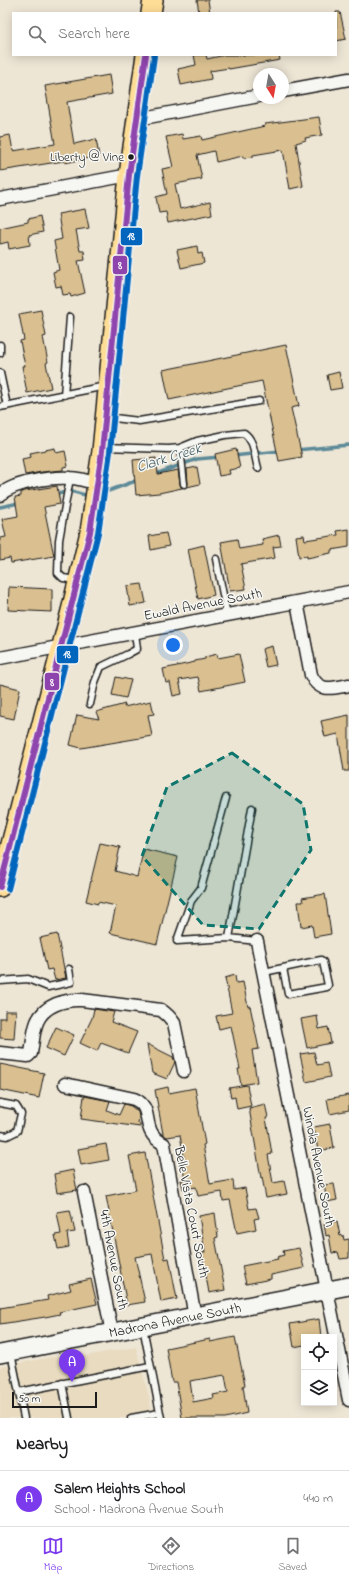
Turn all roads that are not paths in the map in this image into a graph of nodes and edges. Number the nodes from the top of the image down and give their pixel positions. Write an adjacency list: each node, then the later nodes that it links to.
1 (153, 0): 2 (main road)
2 (151, 12)
3 (146, 56): 7 (main road)
4 (349, 79): 5 (street)
5 (289, 90)
6 (253, 97): 7 (street)
7 (138, 119): 8 (main road)
8 (129, 175): 9 (street); 14 (main road)
9 (0, 199)
10 (70, 317): 15 (lane)
11 (0, 345): 12 (lane)
12 (0, 353)
13 (0, 373): 17 (lane)
14 (108, 386): 15 (lane); 19 (main road)
15 (64, 395): 17 (lane)
16 (259, 401): 19 (lane)
17 (7, 406): 18 (lane)
18 (0, 407)
19 (105, 417): 20 (main road)
20 (102, 447): 21 (lane); 24 (main road)
21 (180, 448): 22 (lane); 25 (lane)
22 (258, 468)
23 (70, 478): 24 (street); 26 (street); 28 (lane)
24 (98, 484): 28 (main road)
25 (184, 484)
26 (0, 495)
27 (216, 559): 31 (lane)
28 (79, 581): 33 (main road)
29 (349, 592): 30 (street, Ewald Avenue South)
30 (297, 602): 31 (street, Ewald Avenue South); 35 (street)
31 (227, 616): 32 (street, Ewald Avenue South)
32 (135, 633): 33 (street, Ewald Avenue South); 36 (lane)
33 (62, 647): 34 (street, Ewald Avenue South); 39 (main road)
34 (0, 658)
35 (349, 685)
36 (90, 704)
37 (226, 798): 41 (lane)
38 (252, 808): 41 (lane)
39 (3, 861): 40 (main road)
40 (0, 887)
41 (229, 938): 42 (lane)
42 (257, 941): 45 (street, Winola Avenue South)
43 (283, 968): 43 (lane); 45 (lane)
44 (69, 969): 46 (lane)
45 (264, 972): 54 (street, Winola Avenue South)
46 (0, 981)
47 (0, 1052): 48 (street)
48 (184, 1071)
49 (65, 1084): 55 (street, Belle Vista Court South)
50 (0, 1103): 51 (lane)
51 (0, 1135)
52 (84, 1192): 57 (street, 4th Avenue South)
53 (349, 1286): 54 (main road, Madrona Avenue South)
54 (327, 1290): 55 (main road, Madrona Avenue South); 62 (street, Winola Avenue South)
55 (195, 1317): 56 (main road, Madrona Avenue South)
56 (143, 1327): 57 (main road, Madrona Avenue South); 59 (lane)
57 (112, 1333): 58 (main road, Madrona Avenue South)
58 (6, 1354): 61 (lane)
59 (150, 1366): 60 (lane); 63 (lane)
60 (62, 1383): 61 (lane); 65 (lane)
61 (19, 1392): 64 (lane)
62 (349, 1400)
63 (160, 1415): 66 (lane)
64 (24, 1418)
65 (69, 1418)
66 (131, 1418)

